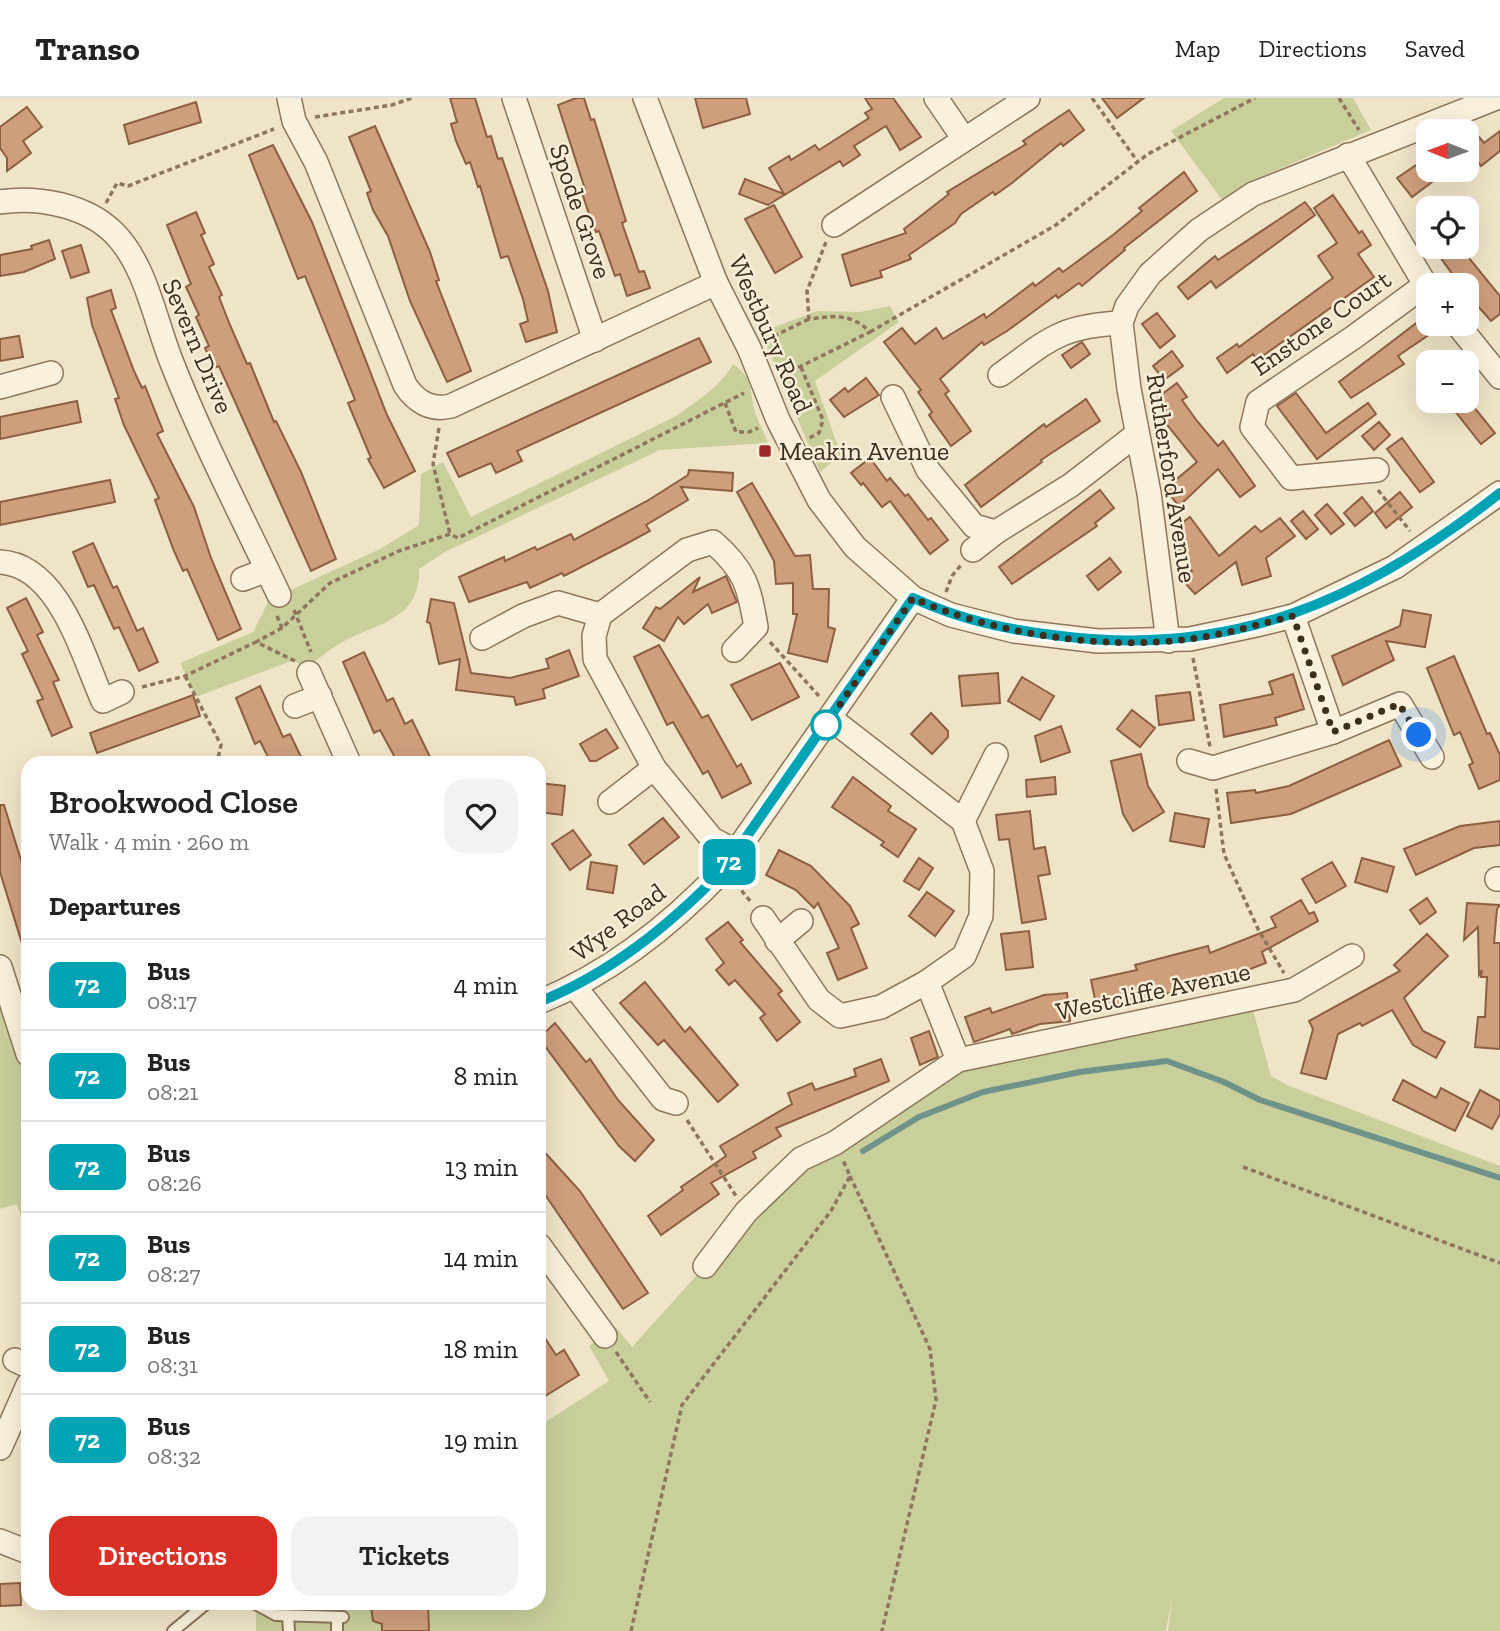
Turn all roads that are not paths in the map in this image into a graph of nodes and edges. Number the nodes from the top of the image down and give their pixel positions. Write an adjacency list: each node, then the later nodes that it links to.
1 (289, 98): 16 (street)
2 (646, 98): 12 (street, Westbury Road)
3 (936, 98): 7 (street)
4 (1028, 98): 7 (street)
5 (1496, 98): 8 (street)
6 (508, 102): 16 (street, Spode Grove)
7 (964, 139): 10 (street)
8 (1348, 155): 11 (street); 14 (street)
9 (0, 202): 28 (street, Severn Drive)
10 (839, 213)
11 (1418, 273)
12 (716, 283): 16 (street); 31 (street, Westbury Road)
13 (1416, 294): 23 (street, Enstone Court)
14 (1121, 323): 19 (street); 22 (street, Rutherford Avenue)
15 (1468, 336): 17 (street)
16 (595, 340)
17 (1498, 369)
18 (51, 373): 20 (street)
19 (1000, 375)
20 (0, 387)
21 (893, 397): 25 (street)
22 (1137, 434): 25 (street); 35 (street, Rutherford Avenue)
23 (1371, 471)
24 (1500, 493): 33 (street, Westbury Road)
25 (996, 532): 26 (street)
26 (973, 550)
27 (0, 562): 38 (street)
28 (267, 570): 29 (street); 30 (street, Severn Drive)
29 (243, 579)
30 (279, 595)
31 (913, 598): 35 (street, Westbury Road); 41 (street, Wye Road)
32 (600, 614): 34 (street); 36 (street); 47 (street)
33 (1293, 616): 35 (street, Westbury Road); 42 (street)
34 (482, 638)
35 (1179, 640)
36 (734, 650)
37 (309, 673): 39 (street)
38 (122, 692)
39 (320, 696): 40 (street); 44 (street)
40 (295, 706)
41 (832, 715): 49 (street); 50 (street, Wye Road)
42 (1333, 732): 45 (street); 46 (street)
43 (996, 755): 49 (street)
44 (346, 756)
45 (1432, 757)
46 (1189, 761)
47 (654, 768): 48 (street); 50 (street)
48 (611, 802)
49 (963, 821): 56 (street)
50 (730, 861): 57 (street, Wye Road)
51 (763, 918): 53 (street)
52 (801, 921): 53 (street)
53 (777, 941): 56 (street)
54 (1352, 956): 60 (street, Westcliffe Avenue)
55 (0, 967): 59 (street)
56 (927, 982): 60 (street)
57 (575, 988): 58 (street, Wye Road); 61 (street)
58 (546, 999)
59 (21, 1032)
60 (958, 1060): 63 (street, Westcliffe Avenue)
61 (676, 1103)
62 (546, 1255): 64 (street)
63 (705, 1266)
64 (605, 1336)
65 (21, 1401): 66 (street)
66 (0, 1448)
67 (0, 1541): 68 (street)
68 (21, 1549)
69 (198, 1610): 72 (lane)
70 (267, 1610): 71 (lane)
71 (288, 1616): 73 (lane); 74 (lane)
72 (173, 1631)
73 (289, 1631)
74 (337, 1631)

